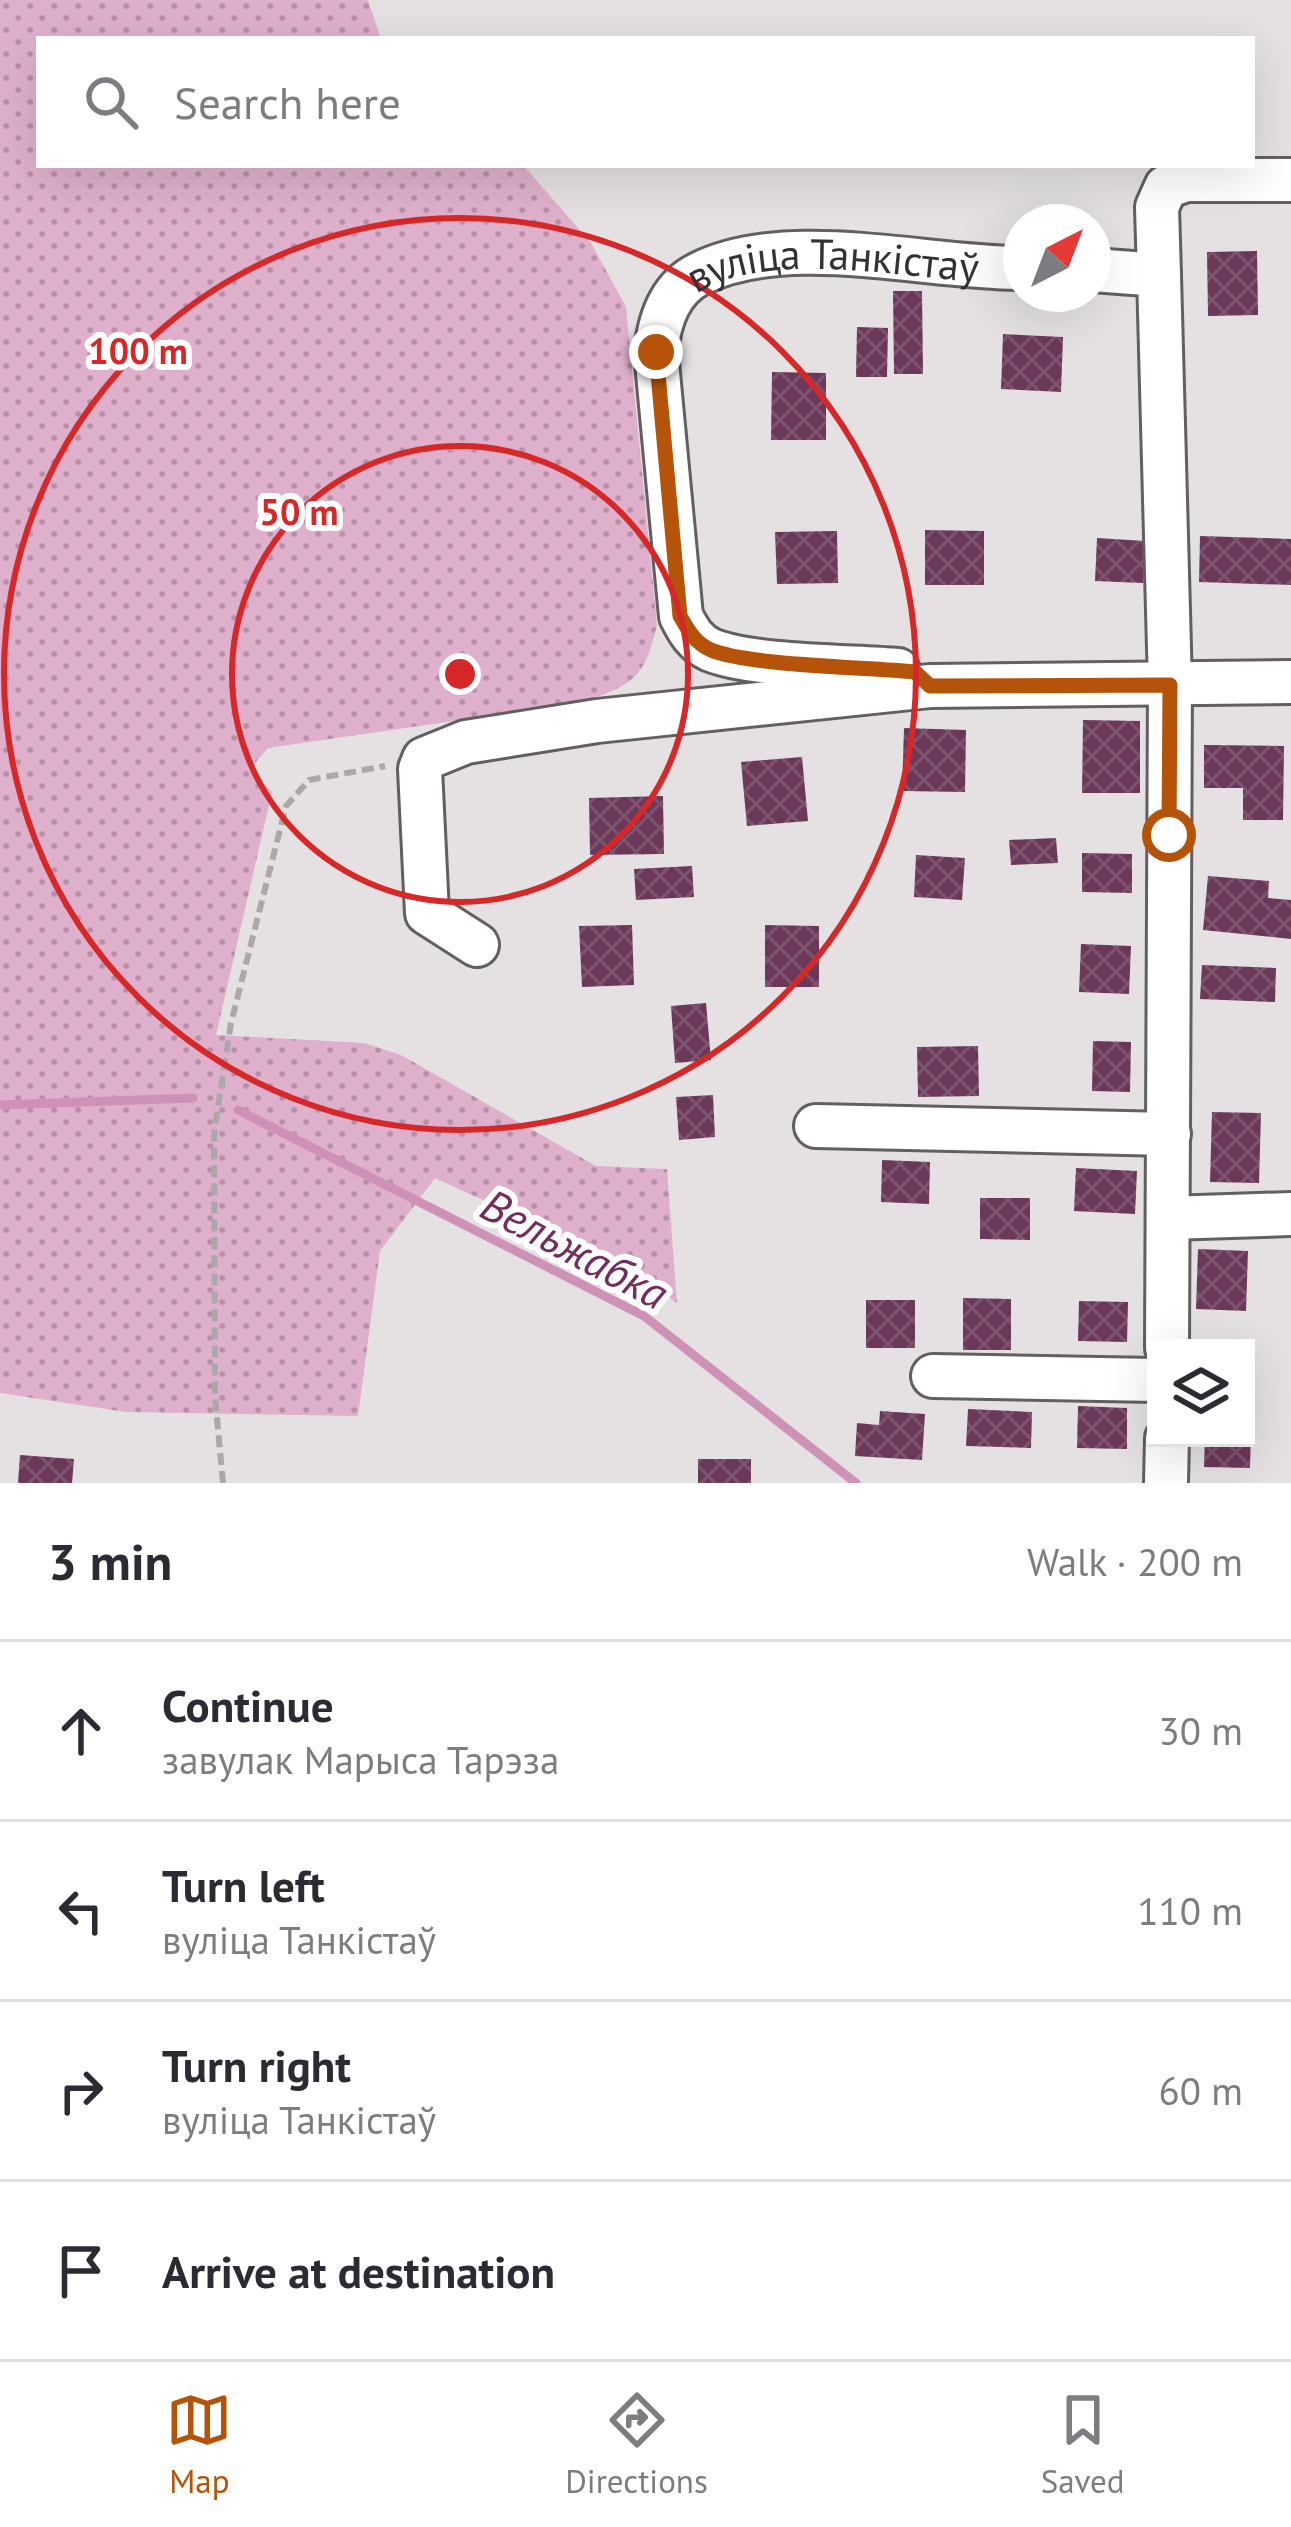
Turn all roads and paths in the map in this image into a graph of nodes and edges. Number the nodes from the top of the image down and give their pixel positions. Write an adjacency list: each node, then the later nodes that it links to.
1 (1291, 180): 4 (street)
2 (1003, 267): 7 (street, вуліца Танкістаў)
3 (1111, 271): 4 (street)
4 (1159, 275): 6 (street)
5 (1291, 682): 6 (street, вуліца Танкістаў)
6 (1170, 685): 7 (street, вуліца Танкістаў); 11 (street)
7 (930, 686): 8 (street, вуліца Танкістаў)
8 (424, 759): 9 (street); 18 (path)
9 (477, 945)
10 (816, 1126): 11 (street)
11 (1169, 1134): 13 (street)
12 (1291, 1214): 13 (street)
13 (1168, 1218): 14 (street)
14 (1167, 1339)
15 (933, 1376): 16 (street)
16 (1147, 1380)
17 (1167, 1447): 19 (street)
18 (223, 1483)
19 (1166, 1483)

